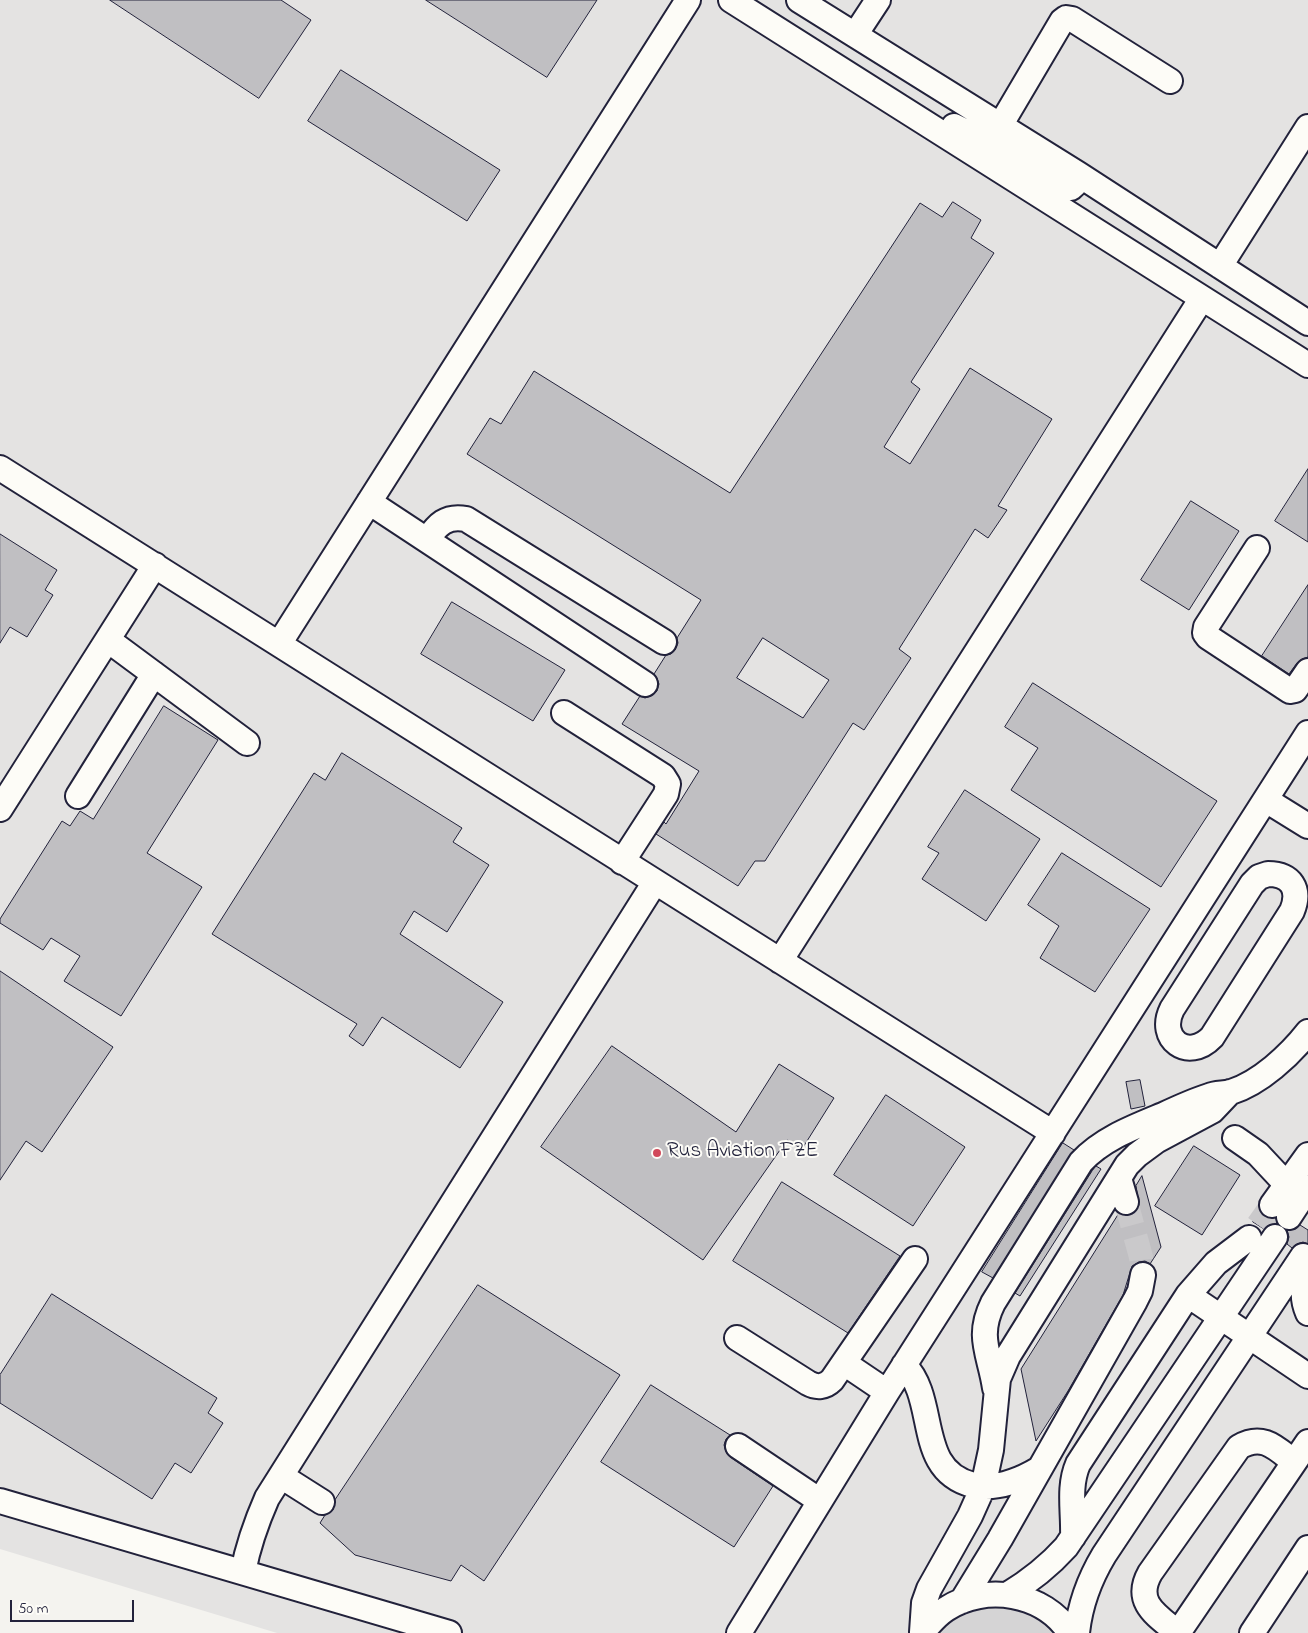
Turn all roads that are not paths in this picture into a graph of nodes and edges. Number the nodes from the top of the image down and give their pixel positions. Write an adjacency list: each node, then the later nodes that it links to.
1 (688, 0): 16 (street)
2 (730, 0): 7 (street)
3 (799, 0): 5 (street)
4 (878, 0): 5 (street)
5 (855, 35): 8 (street)
6 (1170, 81): 8 (street)
7 (916, 117): 10 (street); 12 (street)
8 (1000, 126): 10 (street)
9 (1308, 127): 11 (street)
10 (1078, 174): 11 (street)
11 (1220, 266): 13 (street)
12 (1202, 298): 14 (street); 35 (street)
13 (1308, 323)
14 (1308, 365)
15 (0, 468): 19 (street)
16 (370, 502): 17 (street); 22 (street)
17 (426, 540): 21 (street); 25 (street)
18 (1257, 548): 24 (street)
19 (155, 565): 20 (street); 22 (street)
20 (108, 640): 23 (street); 31 (street)
21 (664, 642)
22 (279, 644): 33 (street)
23 (154, 674): 28 (street); 29 (street)
24 (1307, 674)
25 (645, 684)
26 (564, 713): 33 (street)
27 (1308, 733): 30 (street)
28 (248, 742)
29 (78, 796)
30 (1266, 800): 32 (street); 36 (street)
31 (0, 810)
32 (1308, 826)
33 (622, 862): 34 (street)
34 (655, 882): 35 (street); 64 (street)
35 (780, 961): 40 (street)
36 (1153, 976): 37 (street); 40 (street)
37 (1181, 996): 37 (street)
38 (1308, 1032): 39 (street)
39 (1230, 1092): 43 (street); 59 (street)
40 (1053, 1133): 56 (street)
41 (1235, 1138): 44 (street)
42 (1308, 1155): 44 (street)
43 (1119, 1178): 45 (street); 59 (street)
44 (1297, 1186): 46 (street)
45 (1126, 1202)
46 (1280, 1211)
47 (915, 1260): 55 (street)
48 (1306, 1268): 51 (street); 53 (street)
49 (1143, 1275): 63 (street)
50 (1188, 1294): 52 (street); 52 (street); 69 (street)
51 (1308, 1313)
52 (1221, 1317): 53 (street); 69 (street)
53 (1250, 1337): 57 (street); 78 (street)
54 (737, 1338): 55 (street)
55 (844, 1363): 58 (street)
56 (904, 1365): 58 (street); 65 (street)
57 (1308, 1376)
58 (887, 1392): 67 (street)
59 (996, 1392): 65 (street)
60 (1308, 1442): 62 (street)
61 (738, 1446): 67 (street)
62 (1294, 1462): 79 (street); 79 (street)
63 (1038, 1469): 65 (street); 73 (street)
64 (281, 1476): 68 (street); 71 (street)
65 (983, 1487): 76 (street)
66 (0, 1501): 71 (street)
67 (820, 1501): 75 (street)
68 (322, 1502)
69 (1073, 1537): 72 (street)
70 (1308, 1548): 80 (street)
71 (242, 1572): 74 (street)
72 (1007, 1594): 73 (street); 77 (street)
73 (962, 1600): 76 (street)
74 (449, 1633)
75 (739, 1633)
76 (922, 1633)
77 (1070, 1633)
78 (1077, 1633)
79 (1178, 1633)
80 (1252, 1633)

